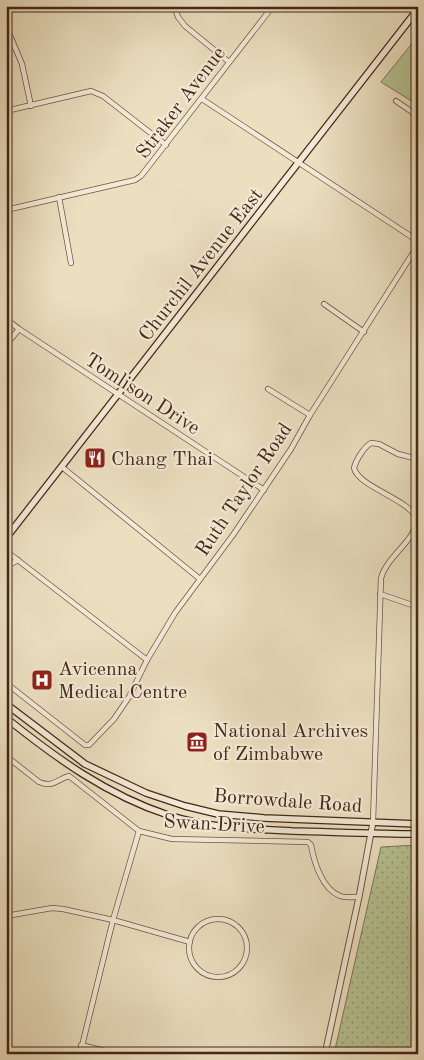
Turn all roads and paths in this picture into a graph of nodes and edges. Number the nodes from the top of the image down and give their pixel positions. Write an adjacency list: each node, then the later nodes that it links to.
1 (174, 6): 5 (street)
2 (273, 6): 5 (street, Straker Avenue)
3 (418, 10): 12 (main road, Churchil Avenue East)
4 (6, 26): 8 (street)
5 (229, 62): 6 (street, Straker Avenue)
6 (202, 99): 11 (street, Straker Avenue); 12 (street)
7 (396, 101): 10 (street)
8 (31, 106): 9 (street); 11 (street)
9 (6, 111)
10 (418, 116)
11 (166, 145): 13 (street, Straker Avenue)
12 (299, 162): 15 (street); 24 (main road, Churchil Avenue East)
13 (59, 198): 14 (street, Straker Avenue); 17 (street)
14 (6, 210)
15 (418, 241)
16 (418, 245): 21 (street, Ruth Taylor Road)
17 (71, 263)
18 (324, 304): 21 (street)
19 (6, 319): 20 (street, Tomlison Drive)
20 (19, 329): 22 (street); 24 (street, Tomlison Drive)
21 (364, 332): 25 (street, Ruth Taylor Road)
22 (6, 345)
23 (268, 389): 25 (street)
24 (118, 395): 27 (main road, Churchil Avenue East); 28 (street, Tomlison Drive)
25 (310, 415): 28 (street, Ruth Taylor Road)
26 (418, 459): 29 (street)
27 (62, 467): 30 (main road, Churchil Avenue East); 34 (street)
28 (264, 490): 34 (street, Ruth Taylor Road)
29 (418, 521): 35 (street)
30 (6, 538)
31 (6, 551): 32 (street)
32 (18, 560): 33 (street); 37 (street)
33 (6, 567)
34 (200, 579): 37 (street, Ruth Taylor Road)
35 (380, 594): 36 (street); 42 (street)
36 (418, 607)
37 (147, 660): 38 (street, Ruth Taylor Road)
38 (6, 684)
39 (6, 704): 42 (main road, Borrowdale Road)
40 (6, 718): 45 (main road, Borrowdale Road)
41 (6, 756): 44 (street, Swan Drive)
42 (373, 822): 43 (main road, Borrowdale Road); 45 (street)
43 (418, 824)
44 (139, 831): 47 (street, Swan Drive); 49 (street)
45 (372, 834): 46 (main road, Borrowdale Road); 47 (street)
46 (418, 834)
47 (359, 897): 55 (street)
48 (6, 916): 49 (street)
49 (113, 920): 50 (street); 51 (street)
50 (190, 942): 50 (street)
51 (81, 1045): 53 (street); 54 (street)
52 (418, 1048): 56 (street)
53 (80, 1054)
54 (117, 1054)
55 (325, 1054)
56 (406, 1054)

